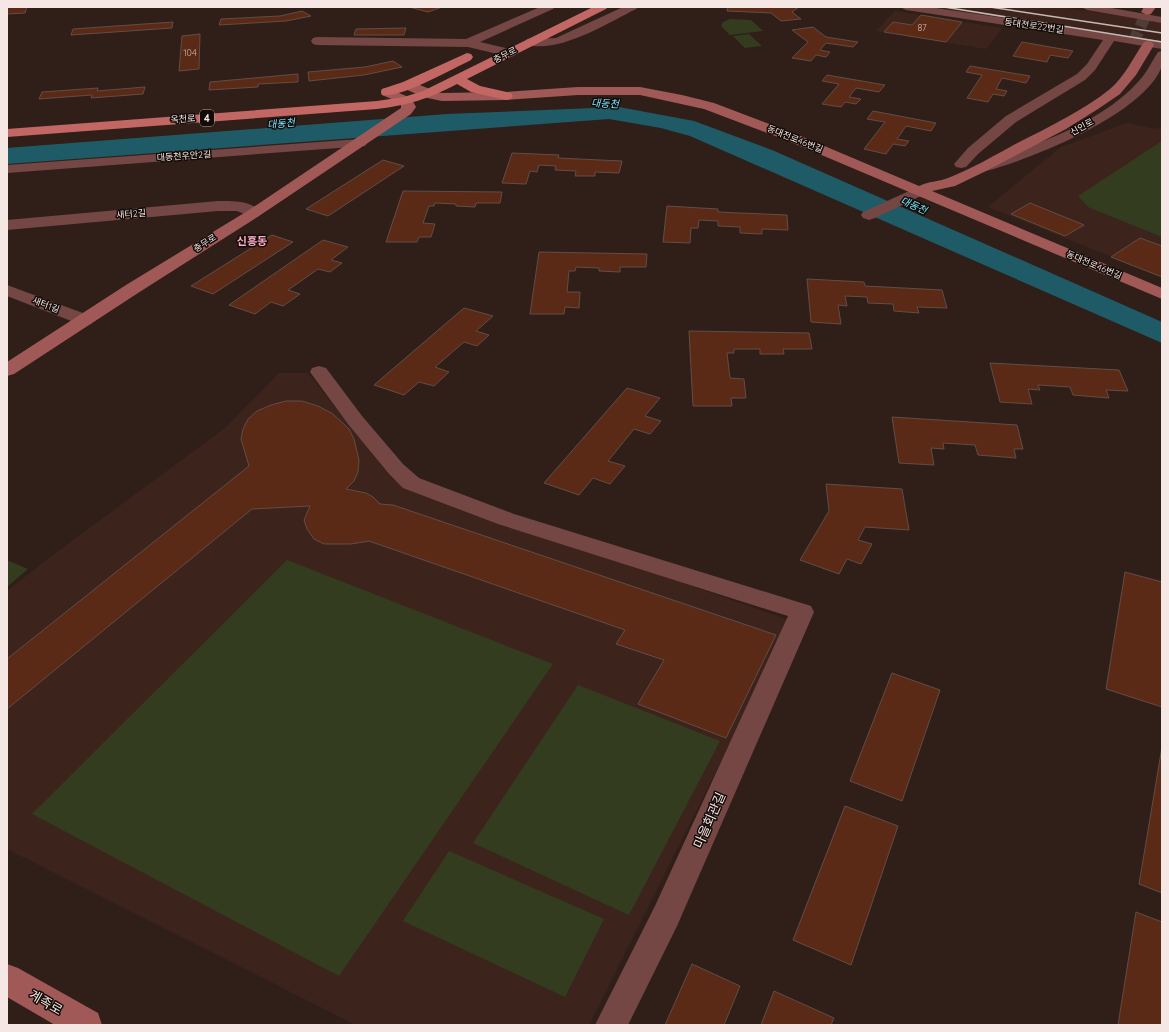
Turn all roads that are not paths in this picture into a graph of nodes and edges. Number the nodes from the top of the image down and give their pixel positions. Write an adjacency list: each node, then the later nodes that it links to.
1 (602, 7): 12 (main road, 충무로 / 4)
2 (632, 7): 12 (street)
3 (906, 7): 9 (street, 동대전로22번길)
4 (1087, 7): 5 (street)
5 (1123, 10): 7 (street)
6 (552, 12): 8 (main road, 충무로); 13 (street)
7 (1162, 15)
8 (515, 35)
9 (1111, 37): 15 (street, 동대전로22번길); 31 (street)
10 (317, 41): 13 (street)
11 (502, 41): 16 (main road, 충무로)
12 (531, 42): 17 (main road, 충무로 / 4)
13 (468, 43): 16 (street)
14 (1148, 45): 32 (street, 신인로)
15 (1162, 45)
16 (488, 47): 17 (street); 21 (main road, 충무로)
17 (510, 53): 19 (main road, 충무로 / 4)
18 (1162, 55): 32 (street, 신인로)
19 (456, 79): 23 (main road, 충무로 / 4); 24 (main road)
20 (1103, 84): 26 (street)
21 (408, 85): 22 (main road, 충무로); 23 (street, 동대전로46번길)
22 (387, 92): 25 (street); 27 (main road, 충무로)
23 (428, 94): 24 (street, 동대전로46번길); 25 (main road, 충무로 / 4)
24 (506, 96): 34 (street, 동대전로46번길)
25 (404, 108): 28 (main road, 옥천로 / 4); 30 (street, 충무로)
26 (1058, 112)
27 (7, 121)
28 (7, 133)
29 (1011, 137): 31 (street)
30 (360, 143): 33 (street, 대동천우안2길); 35 (street, 충무로)
31 (961, 164): 34 (street)
32 (981, 168): 34 (street, 신인로)
33 (7, 170)
34 (920, 190): 36 (street); 39 (street, 동대전로46번길)
35 (254, 213): 37 (street, 새터2길); 40 (street, 충무로)
36 (869, 215)
37 (7, 225)
38 (7, 290): 40 (street, 새터1길)
39 (1162, 294)
40 (85, 320): 41 (street, 충무로)
41 (7, 370)
42 (319, 372): 45 (street, 마을회관길)
43 (7, 979): 44 (street, 계족로)
44 (86, 1025)
45 (611, 1025)

